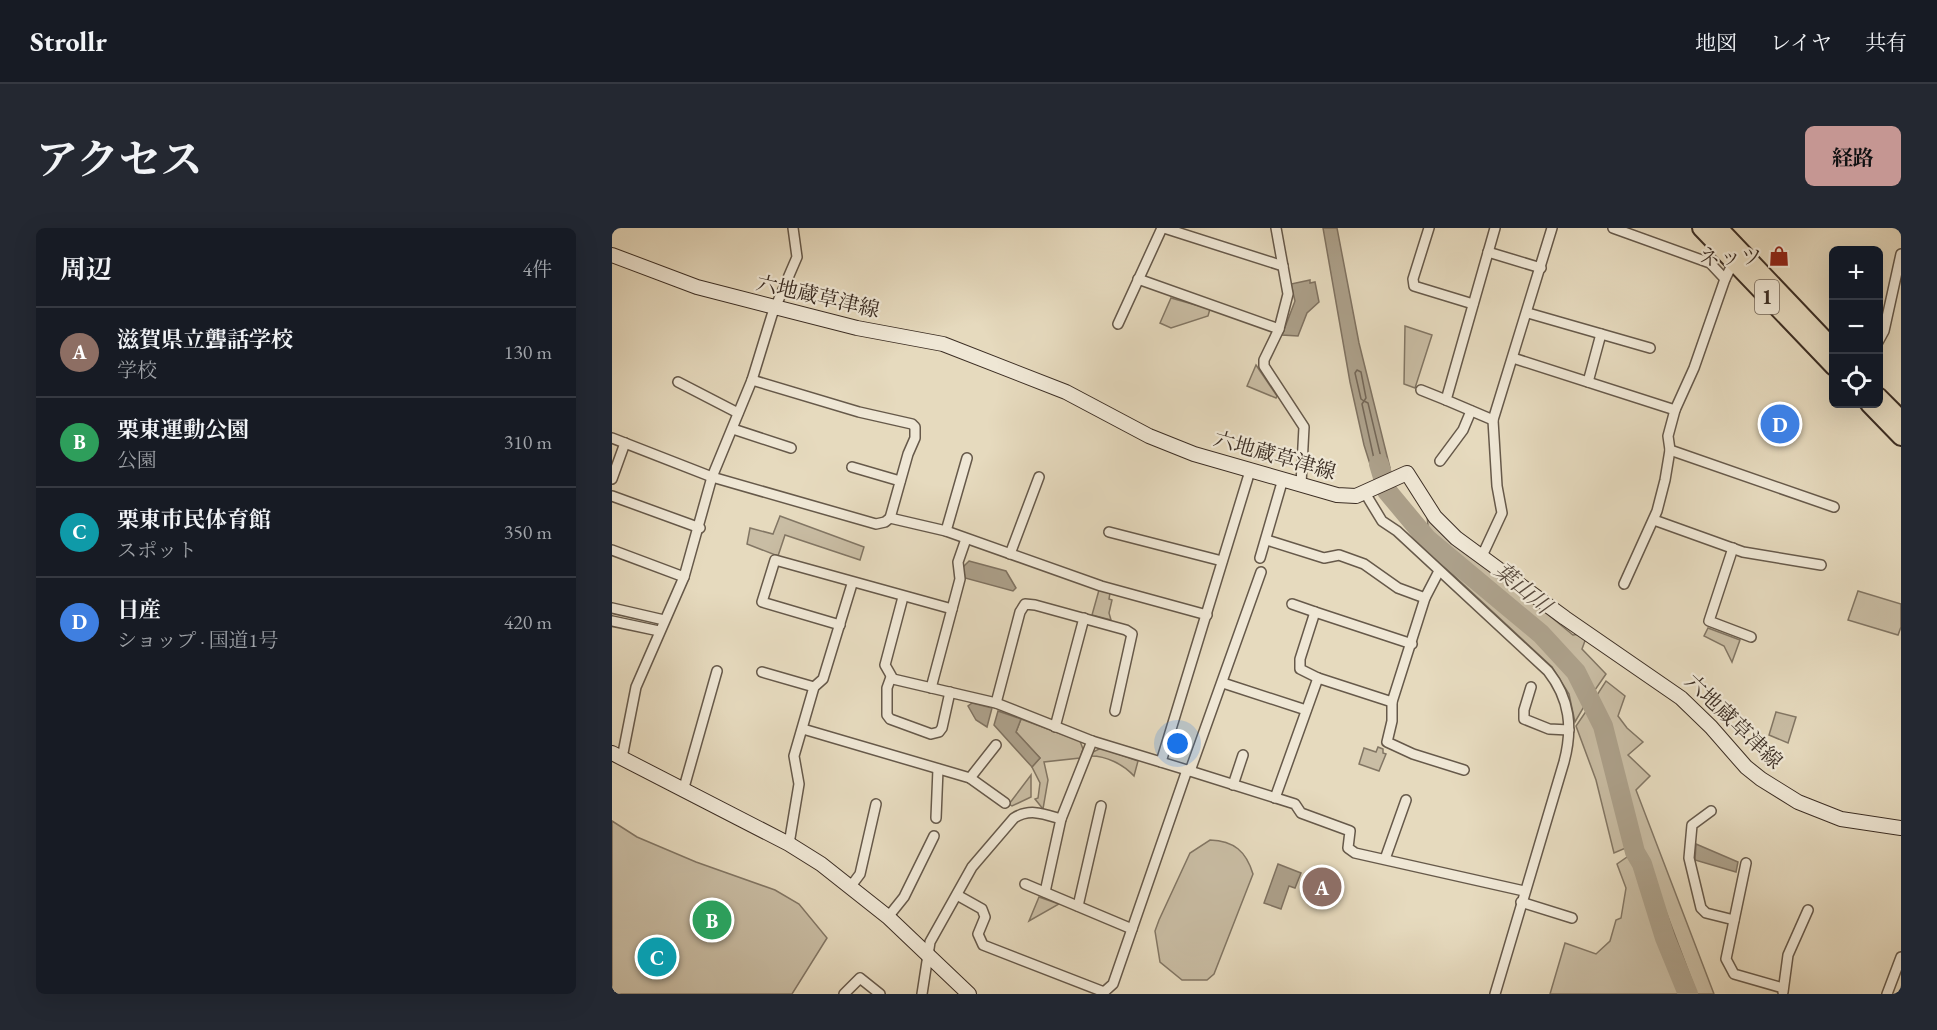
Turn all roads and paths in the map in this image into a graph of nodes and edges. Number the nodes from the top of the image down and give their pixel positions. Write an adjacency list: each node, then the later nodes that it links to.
1 (793, 228): 19 (street)
2 (1163, 228): 14 (street); 16 (street)
3 (1276, 228): 14 (street)
4 (1429, 228): 18 (street)
5 (1495, 228): 10 (street)
6 (1552, 228): 15 (street)
7 (1613, 228): 17 (street)
8 (1701, 228): 13 (highway, 1)
9 (1719, 228): 13 (highway, 1)
10 (1488, 252): 15 (street); 18 (street)
11 (1901, 254): 23 (street)
12 (612, 255): 19 (main road, 六地蔵草津線)
13 (1736, 255): 17 (street); 25 (highway, 1); 28 (highway, 1)
14 (1283, 266): 22 (street)
15 (1541, 268): 20 (street)
16 (1138, 279): 21 (street); 22 (street)
17 (1725, 279): 36 (street)
18 (1473, 304): 33 (street)
19 (775, 308): 29 (street); 50 (main road, 六地蔵草津線)
20 (1528, 313): 24 (street); 27 (street)
21 (1118, 324)
22 (1279, 329): 56 (street)
23 (1883, 333)
24 (1601, 334): 26 (street); 31 (street)
25 (1829, 345)
26 (1650, 348)
27 (1513, 358): 31 (street); 40 (street)
28 (1829, 362)
29 (752, 380): 38 (street); 55 (street)
30 (678, 382): 38 (street)
31 (1588, 382): 36 (street)
32 (1421, 390): 33 (street)
33 (1446, 400): 37 (street)
34 (1883, 401): 39 (highway)
35 (1873, 408): 42 (highway)
36 (1675, 410): 46 (street)
37 (1471, 411): 40 (street); 48 (street)
38 (738, 413): 41 (street)
39 (1901, 418)
40 (1494, 420): 70 (street)
41 (733, 429): 45 (street); 51 (street)
42 (1901, 437)
43 (612, 438): 44 (street)
44 (625, 443): 51 (street); 53 (street)
45 (791, 448)
46 (1670, 450): 59 (street); 61 (street)
47 (967, 458): 63 (street)
48 (1440, 461)
49 (852, 467): 55 (street)
50 (1250, 471): 54 (main road, 六地蔵草津線); 72 (street)
51 (712, 477): 60 (street); 62 (street)
52 (1039, 477): 69 (street)
53 (612, 479)
54 (1283, 479): 56 (main road, 六地蔵草津線); 71 (street)
55 (900, 481): 60 (street)
56 (1301, 484): 57 (main road, 六地蔵草津線)
57 (1369, 491): 70 (main road, 六地蔵草津線); 74 (street)
58 (612, 496): 62 (street)
59 (1834, 507)
60 (890, 518): 63 (street)
61 (1654, 520): 67 (street); 78 (street)
62 (700, 528): 76 (street)
63 (946, 531): 65 (street)
64 (1109, 532): 72 (street)
65 (966, 539): 69 (street); 83 (street)
66 (1270, 541): 80 (street)
67 (1733, 548): 73 (street); 91 (street)
68 (612, 550): 76 (street)
69 (1010, 554): 85 (street)
70 (1482, 556): 128 (main road, 六地蔵草津線)
71 (1260, 558)
72 (1222, 561): 85 (street)
73 (1821, 565)
74 (1439, 571): 80 (street); 108 (street)
75 (1261, 572): 97 (street)
76 (684, 577): 87 (street)
77 (852, 584): 79 (street); 89 (street); 89 (street)
78 (1624, 584)
79 (903, 597): 83 (street); 95 (street)
80 (1425, 598): 92 (street)
81 (1292, 604): 84 (street)
82 (612, 608): 87 (street)
83 (952, 609): 100 (street)
84 (1315, 612): 92 (street); 96 (street)
85 (1207, 615): 113 (street)
86 (1084, 618): 103 (street); 105 (street); 106 (street)
87 (664, 620): 90 (street)
88 (612, 621): 90 (street)
89 (840, 625): 98 (street)
90 (659, 631): 112 (street)
91 (1751, 638)
92 (1412, 644): 102 (street)
93 (717, 671): 119 (street)
94 (762, 672): 98 (street)
95 (891, 677): 100 (street); 101 (street)
96 (1318, 678): 102 (street); 104 (street)
97 (1223, 683): 104 (street); 116 (street)
98 (814, 687): 107 (street)
99 (1532, 687): 108 (street)
100 (931, 688): 101 (street)
101 (950, 692): 103 (street)
102 (1392, 702): 115 (street)
103 (996, 704): 106 (street)
104 (1306, 710): 120 (street)
105 (1115, 711)
106 (1055, 726): 109 (street)
107 (803, 729): 114 (street); 130 (street)
108 (1569, 730): 135 (street)
109 (1092, 741): 113 (street); 127 (street)
110 (996, 745): 117 (street)
111 (1243, 755): 118 (street)
112 (617, 756): 119 (main road)
113 (1161, 762): 116 (street)
114 (938, 769): 117 (street); 126 (street)
115 (1464, 770)
116 (1188, 771): 118 (street); 144 (street)
117 (970, 778): 122 (street)
118 (1233, 785): 120 (street)
119 (683, 791): 130 (main road)
120 (1275, 798): 131 (street)
121 (1406, 800): 131 (street)
122 (1005, 803)
123 (876, 804): 134 (street)
124 (1101, 806): 139 (street)
125 (1711, 811): 143 (street)
126 (936, 818)
127 (1061, 819): 136 (street); 137 (street)
128 (1901, 828)
129 (934, 836): 141 (street)
130 (789, 844): 134 (main road)
131 (1385, 859): 135 (street)
132 (1746, 864): 143 (street)
133 (1026, 884): 136 (street)
134 (851, 886): 141 (main road)
135 (1524, 891): 138 (street)
136 (1045, 892): 139 (street)
137 (957, 895): 144 (street); 145 (street)
138 (1521, 902): 142 (street); 152 (street)
139 (1078, 906): 144 (street)
140 (1809, 910): 147 (street)
141 (888, 917): 145 (main road)
142 (1572, 918)
143 (1734, 920): 147 (street)
144 (1132, 929)
145 (926, 952): 150 (street); 151 (main road)
146 (1901, 957): 153 (street)
147 (1783, 991)
148 (844, 994): 149 (street)
149 (880, 994)
150 (922, 994)
151 (969, 994)
152 (1495, 994)
153 (1887, 994)

